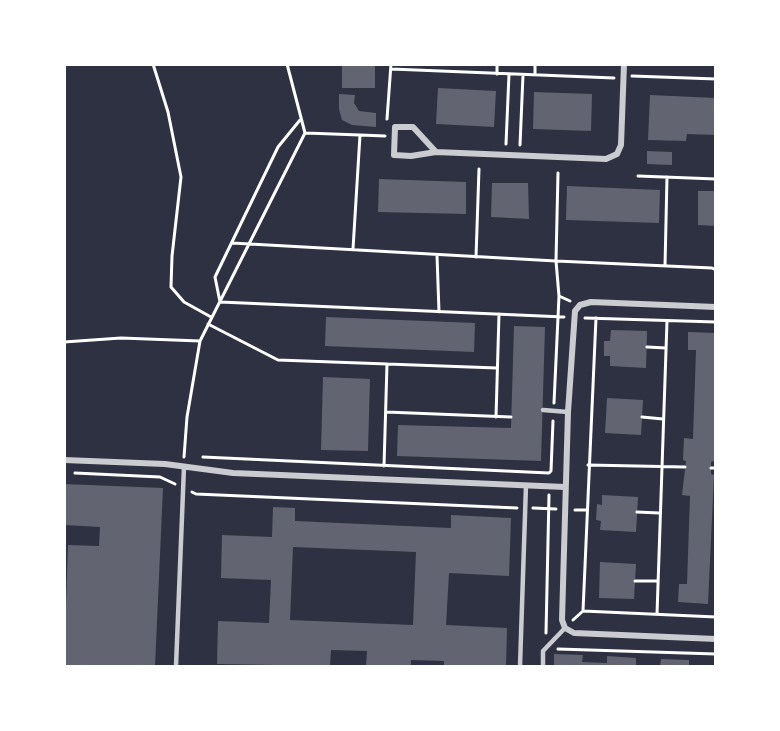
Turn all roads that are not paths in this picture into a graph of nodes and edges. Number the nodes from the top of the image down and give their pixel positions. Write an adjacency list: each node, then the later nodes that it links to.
1 (624, 64): 2 (street)
2 (436, 152): 2 (street)
3 (716, 307): 5 (street)
4 (543, 410): 5 (lane)
5 (568, 412): 9 (street)
6 (64, 460): 7 (street)
7 (184, 467): 8 (street); 12 (lane)
8 (526, 485): 9 (street); 13 (lane)
9 (566, 487): 10 (street)
10 (565, 628): 11 (street); 14 (lane)
11 (716, 639)
12 (176, 666)
13 (520, 666)
14 (543, 666)

